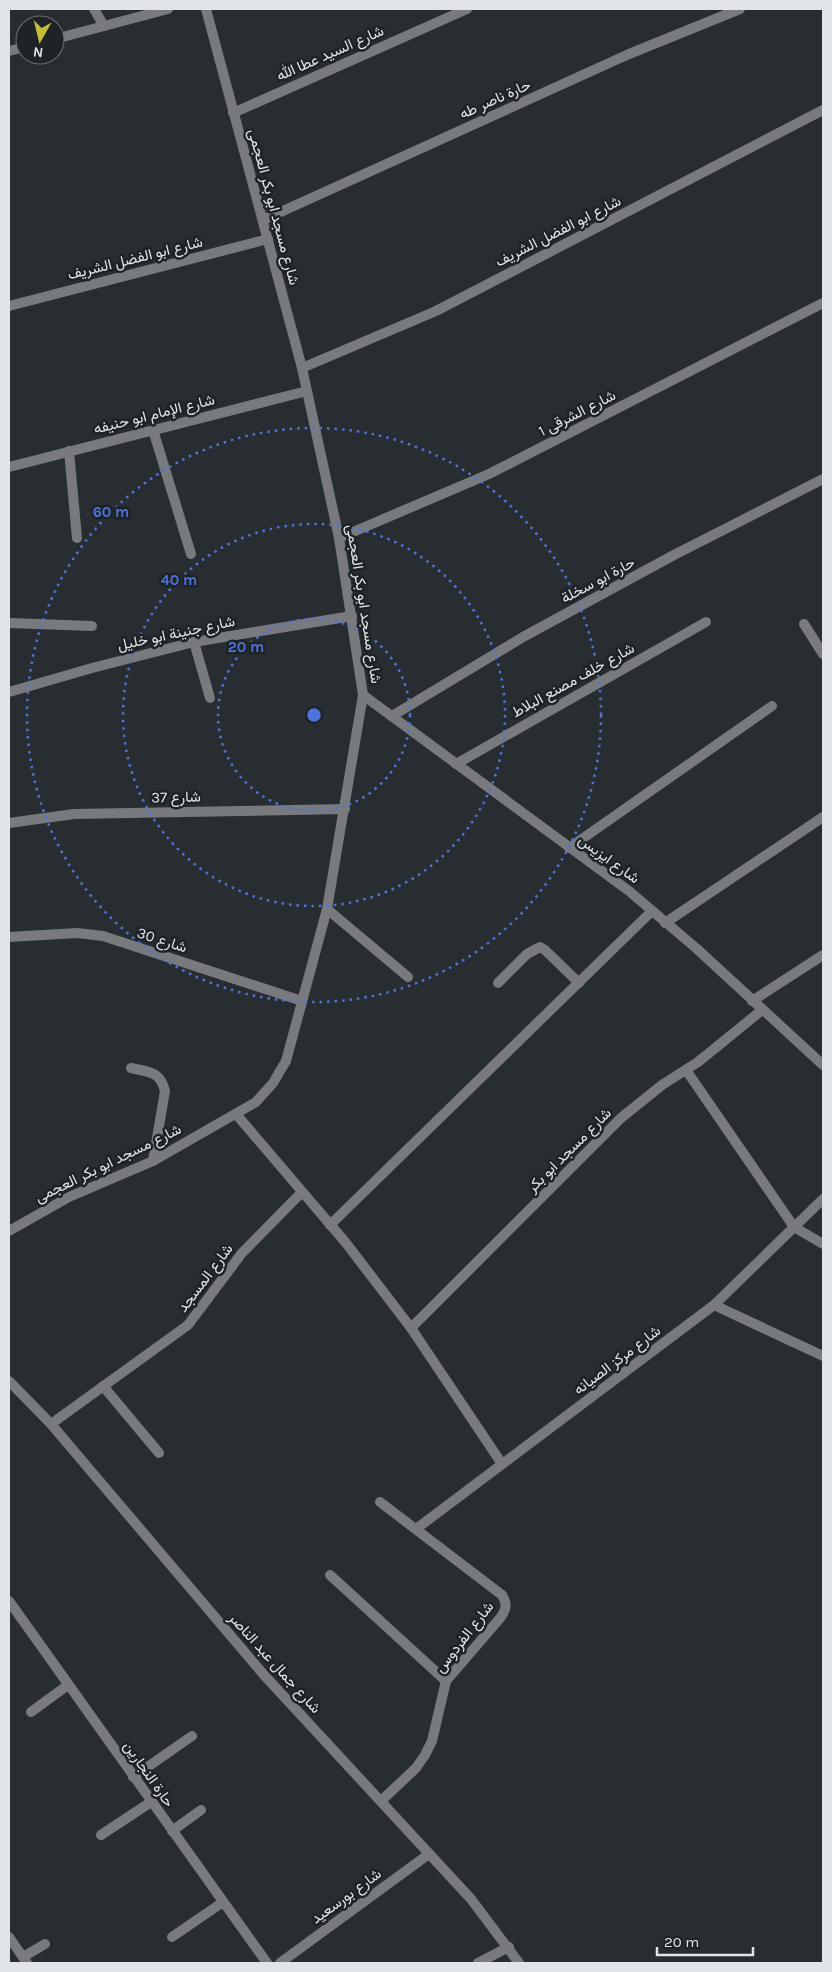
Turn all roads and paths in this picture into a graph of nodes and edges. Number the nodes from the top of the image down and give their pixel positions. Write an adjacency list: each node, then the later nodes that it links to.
1 (94, 9): 6 (street)
2 (168, 9): 6 (street)
3 (206, 9): 9 (street, شارع مسجد ابو بكر العجمى)
4 (467, 9): 9 (street, شارع السيد عطا الله)
5 (740, 9): 10 (street, حارة ناصر طه)
6 (104, 26): 7 (street)
7 (65, 36)
8 (823, 110): 14 (street, شارع ابو الفضل الشريف)
9 (233, 113): 10 (street, شارع مسجد ابو بكر العجمى)
10 (263, 220): 11 (street, شارع مسجد ابو بكر العجمى)
11 (268, 239): 13 (street, شارع ابو الفضل الشريف); 14 (street, شارع مسجد ابو بكر العجمى)
12 (823, 303): 21 (street, شارع الشرقى 1)
13 (9, 306)
14 (302, 368): 15 (street, شارع مسجد ابو بكر العجمى)
15 (307, 391): 16 (street, شارع الإمام ابو حنيفه); 21 (street, شارع مسجد ابو بكر العجمى)
16 (153, 430): 17 (street, شارع الإمام ابو حنيفه); 22 (street)
17 (69, 451): 18 (street, شارع الإمام ابو حنيفه); 20 (street)
18 (9, 466)
19 (823, 480): 34 (street, حارة ابو سخلة)
20 (77, 538)
21 (339, 538): 23 (street, شارع مسجد ابو بكر العجمى)
22 (191, 554)
23 (352, 616): 28 (street, شارع جنينة ابو خليل); 31 (street, شارع مسجد ابو بكر العجمى)
24 (706, 622): 35 (street, شارع خلف مصنع البلاط)
25 (9, 623): 27 (street)
26 (804, 624): 29 (street)
27 (92, 626)
28 (194, 642): 30 (street, شارع جنينة ابو خليل); 32 (street)
29 (823, 654)
30 (9, 692)
31 (363, 695): 34 (street, شارع ايزيس); 36 (street, شارع مسجد ابو بكر العجمى)
32 (210, 698)
33 (772, 706): 39 (street)
34 (392, 716): 35 (street, شارع ايزيس)
35 (456, 764): 39 (street, شارع ايزيس)
36 (345, 809): 38 (street, شارع 37); 40 (street, شارع مسجد ابو بكر العجمى)
37 (823, 817): 42 (street)
38 (9, 823)
39 (569, 848): 41 (street, شارع ايزيس)
40 (327, 910): 45 (street); 48 (street, شارع مسجد ابو بكر العجمى)
41 (652, 911): 42 (street, شارع ايزيس); 47 (street)
42 (665, 923): 49 (street, شارع ايزيس)
43 (9, 937): 48 (street, شارع 30)
44 (823, 955): 49 (street)
45 (408, 977)
46 (498, 983): 47 (street)
47 (579, 983): 58 (street)
48 (302, 1001): 54 (street, شارع مسجد ابو بكر العجمى)
49 (752, 1001): 50 (street, شارع ايزيس)
50 (762, 1010): 51 (street, شارع ايزيس); 53 (street, شارع مسجد ابو بكر)
51 (823, 1065)
52 (131, 1068): 55 (street)
53 (686, 1070): 59 (street); 63 (street, شارع مسجد ابو بكر)
54 (236, 1114): 55 (street, شارع مسجد ابو بكر العجمى); 56 (street)
55 (152, 1161): 60 (street, شارع مسجد ابو بكر العجمى)
56 (302, 1192): 58 (street); 66 (street, شارع المسجد)
57 (823, 1199): 59 (street, شارع مركز الصيانه)
58 (330, 1225): 63 (street)
59 (794, 1227): 61 (street); 62 (street, شارع مركز الصيانه)
60 (9, 1231)
61 (823, 1244)
62 (714, 1304): 64 (street); 69 (street, شارع مركز الصيانه)
63 (411, 1328): 69 (street)
64 (823, 1356)
65 (9, 1381): 67 (street, شارع جمال عبد الناصر)
66 (103, 1386): 67 (street, شارع المسجد); 68 (street)
67 (50, 1424): 79 (street, شارع جمال عبد الناصر)
68 (159, 1453)
69 (502, 1464): 71 (street, شارع مركز الصيانه)
70 (380, 1502): 71 (street, شارع الفردوس)
71 (416, 1529): 74 (street, شارع الفردوس)
72 (330, 1575): 74 (street)
73 (9, 1601): 75 (street, حارة النجارين)
74 (446, 1682): 79 (street, شارع الفردوس)
75 (68, 1685): 76 (street); 78 (street, حارة النجارين)
76 (31, 1712)
77 (192, 1736): 78 (street)
78 (133, 1777): 80 (street, حارة النجارين)
79 (381, 1801): 84 (street, شارع جمال عبد الناصر)
80 (151, 1802): 82 (street, حارة النجارين); 83 (street)
81 (202, 1810): 82 (street)
82 (172, 1832): 85 (street, حارة النجارين)
83 (101, 1835)
84 (430, 1854): 89 (street, شارع جمال عبد الناصر); 92 (street, شارع بورسعيد)
85 (223, 1902): 87 (street); 91 (street, حارة النجارين)
86 (9, 1937): 90 (street)
87 (172, 1938)
88 (45, 1944): 90 (street)
89 (509, 1947): 93 (street); 94 (street, شارع جمال عبد الناصر)
90 (25, 1960)
91 (266, 1963)
92 (280, 1963)
93 (478, 1963)
94 (519, 1963)

